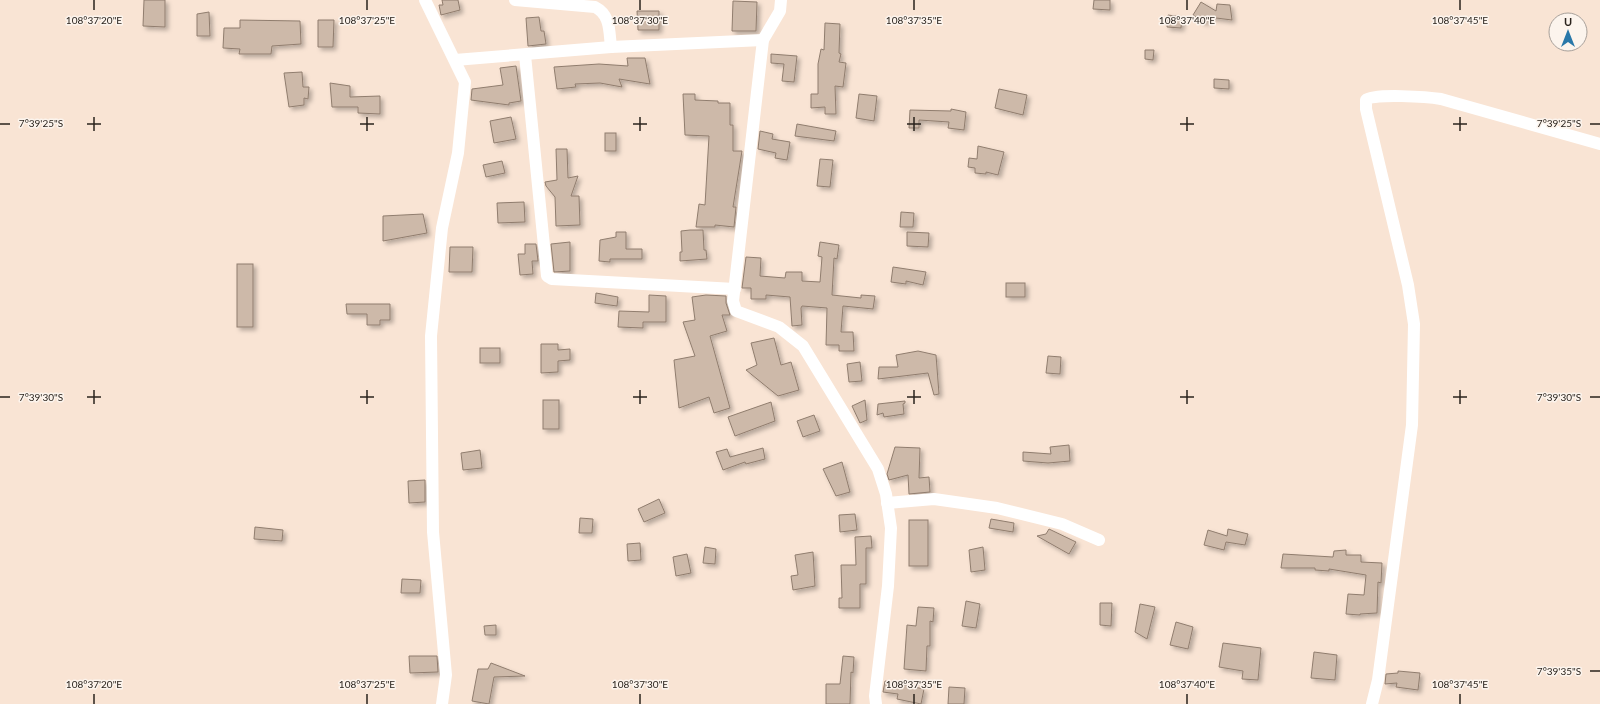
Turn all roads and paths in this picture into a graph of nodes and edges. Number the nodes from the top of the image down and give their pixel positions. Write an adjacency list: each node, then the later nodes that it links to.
1 (425, 0): 7 (street)
2 (515, 0): 5 (street)
3 (781, 0): 4 (street)
4 (763, 40): 5 (street); 9 (street)
5 (611, 48): 6 (street)
6 (525, 55): 7 (street); 9 (street)
7 (455, 60): 12 (street)
8 (1600, 144): 14 (street)
9 (735, 289): 10 (street)
10 (887, 503): 11 (street); 13 (street)
11 (1099, 540)
12 (442, 704)
13 (876, 704)
14 (1372, 704)

